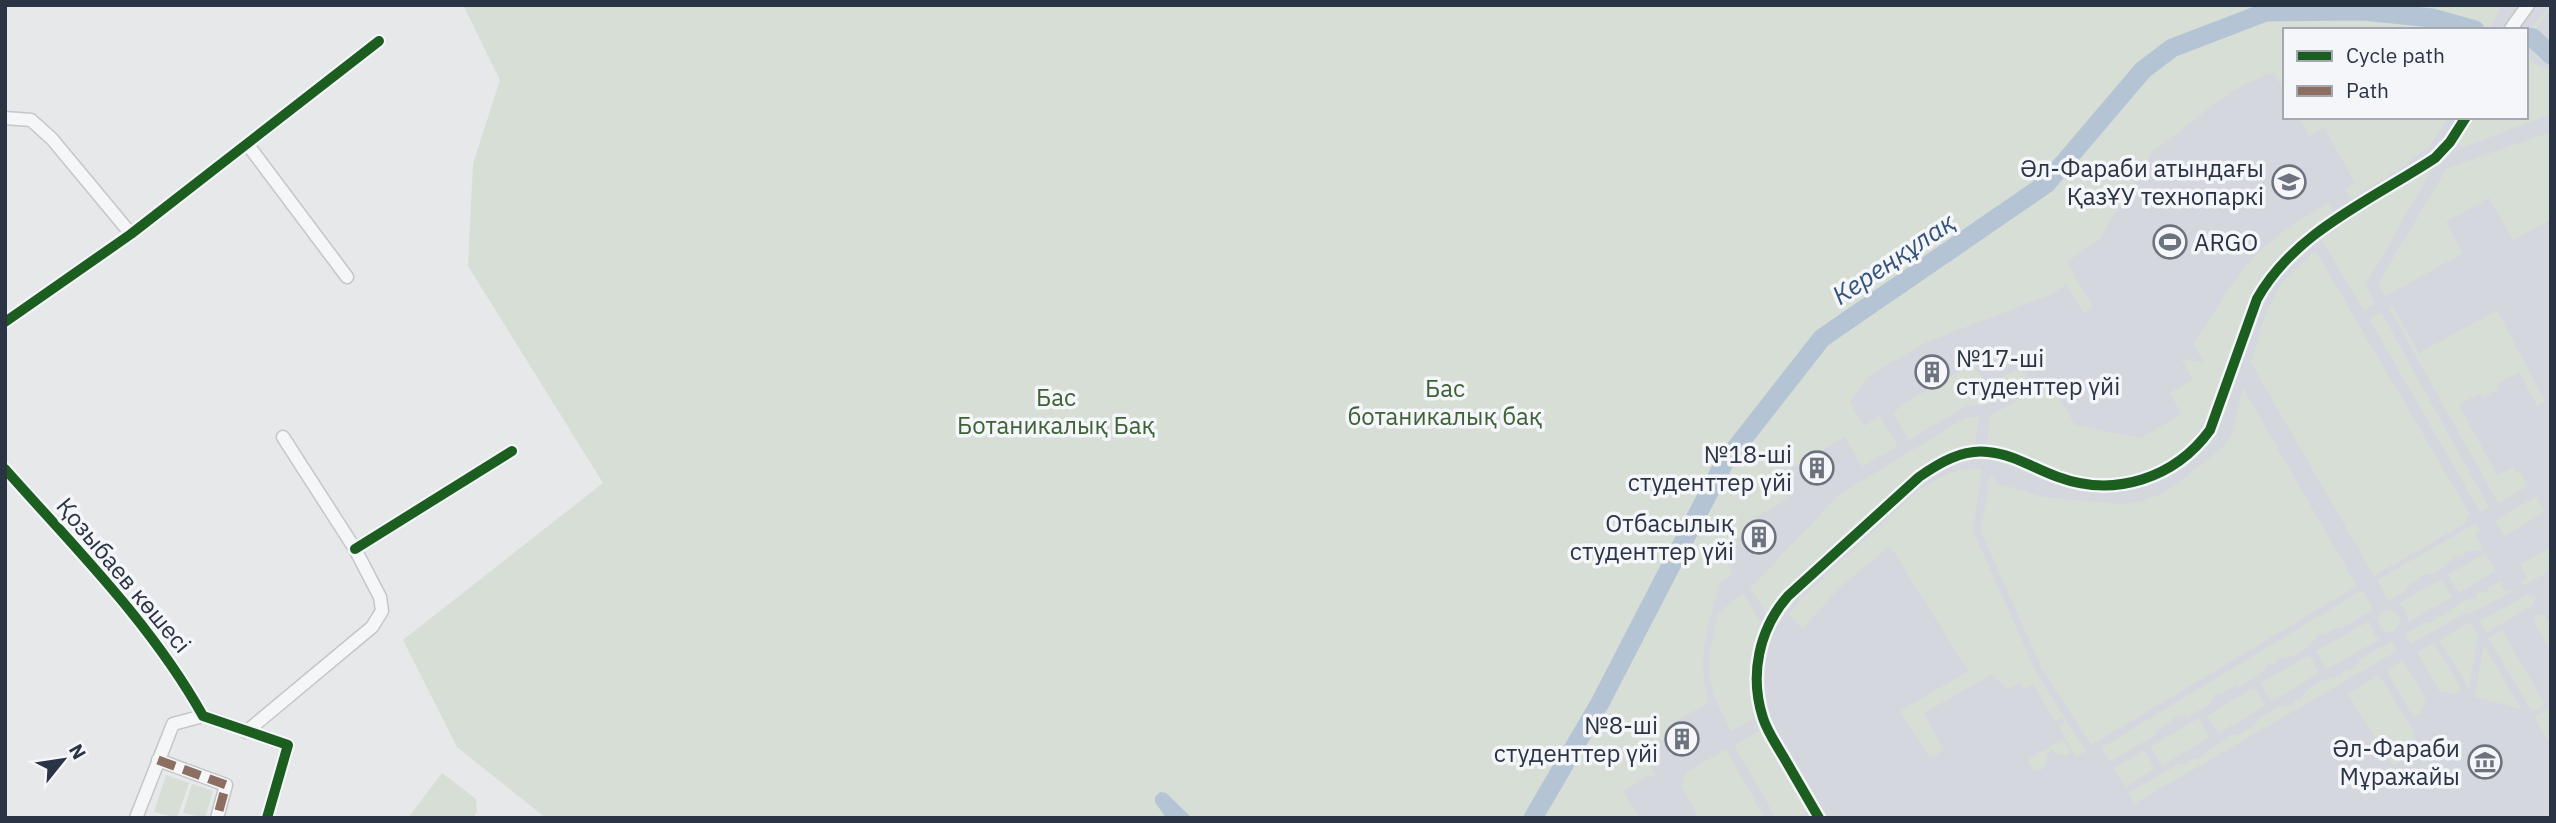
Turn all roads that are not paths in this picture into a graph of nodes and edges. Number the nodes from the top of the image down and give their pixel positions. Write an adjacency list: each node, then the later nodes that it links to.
1 (2528, 5): 2 (street)
2 (2511, 28)
3 (379, 41): 6 (street)
4 (5, 118): 7 (street)
5 (2465, 119): 20 (street)
6 (248, 145): 7 (street); 8 (street)
7 (131, 234): 9 (street)
8 (347, 277)
9 (5, 322)
10 (284, 437): 13 (street)
11 (512, 451): 13 (street)
12 (5, 469): 14 (street, Қозыбаев көшесі)
13 (355, 549): 15 (street)
14 (203, 716): 15 (street); 16 (street)
15 (246, 732): 19 (street)
16 (158, 760): 17 (street); 18 (street)
17 (136, 818)
18 (217, 818)
19 (267, 818)
20 (1819, 818)

